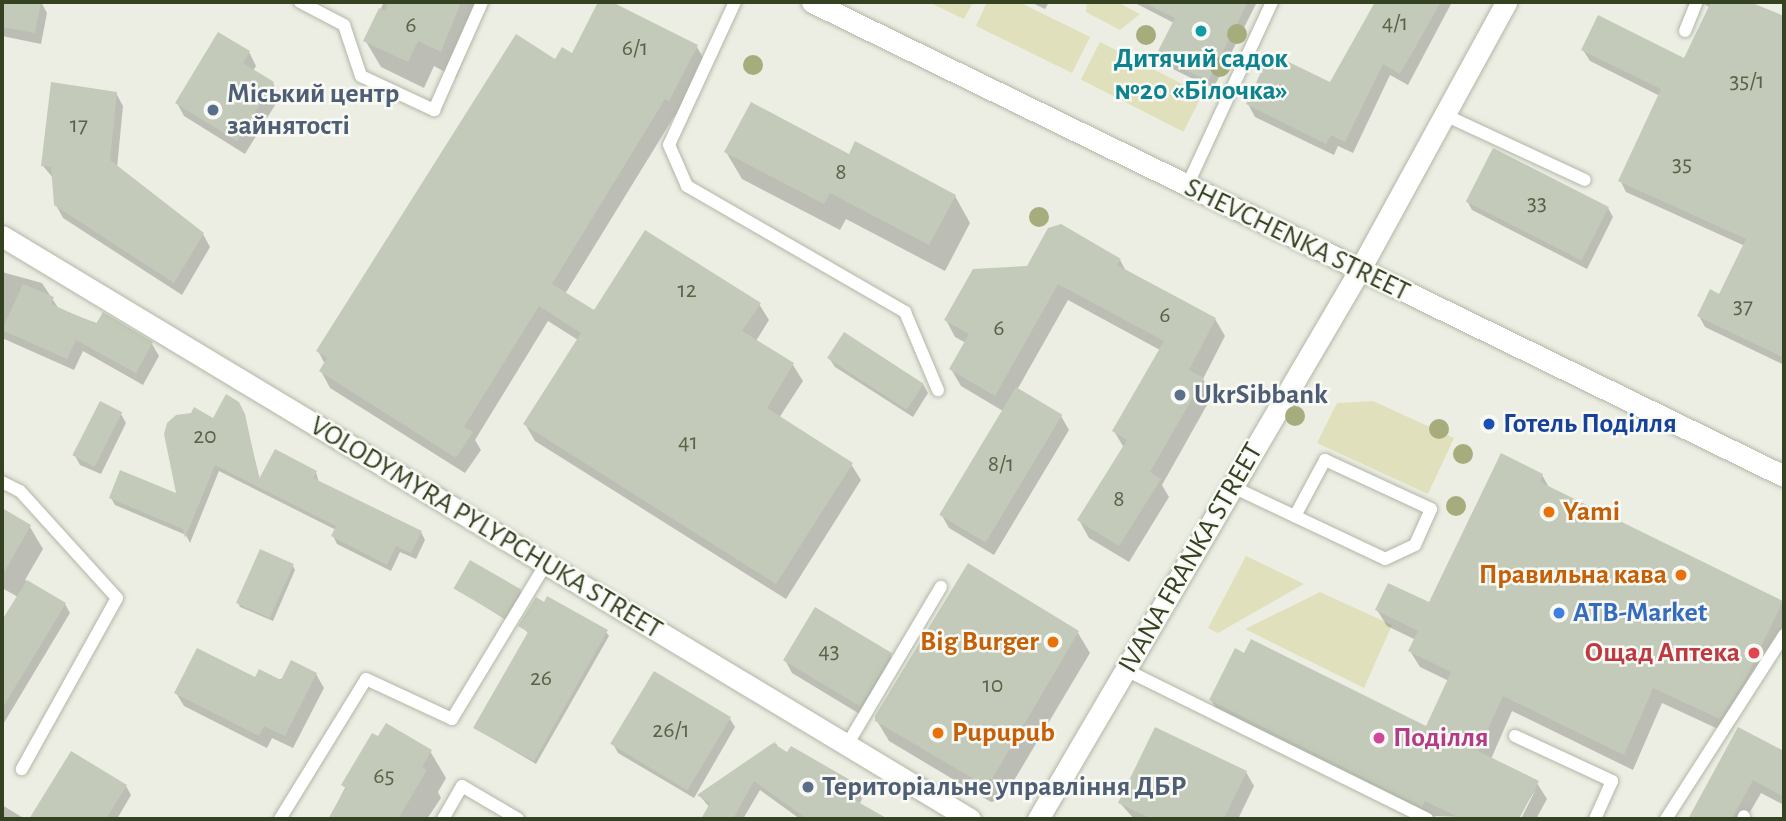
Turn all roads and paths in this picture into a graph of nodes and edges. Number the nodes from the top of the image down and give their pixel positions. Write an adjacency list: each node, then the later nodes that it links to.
1 (300, 2): 2 (lane)
2 (482, 2)
3 (735, 2): 14 (lane)
4 (812, 2): 11 (street, SHEVCHENKA STREET)
5 (1272, 2): 11 (lane)
6 (1506, 2): 9 (street, IVANA FRANKA STREET)
7 (1698, 2): 8 (lane)
8 (1685, 31)
9 (1444, 115): 10 (lane); 13 (street, IVANA FRANKA STREET)
10 (1585, 180)
11 (1187, 186): 13 (street, SHEVCHENKA STREET)
12 (2, 236): 19 (street, VOLODYMYRA PYLYPCHUKA STREET)
13 (1359, 271): 15 (street, SHEVCHENKA STREET); 17 (street, IVANA FRANKA STREET)
14 (938, 390)
15 (1784, 476)
16 (2, 482): 25 (lane)
17 (1233, 487): 18 (lane); 22 (street, IVANA FRANKA STREET)
18 (1296, 516): 18 (lane)
19 (546, 564): 24 (street, VOLODYMYRA PYLYPCHUKA STREET); 26 (lane)
20 (941, 587): 24 (lane)
21 (1784, 635): 33 (lane)
22 (1126, 670): 30 (street, IVANA FRANKA STREET); 31 (lane)
23 (1515, 736): 32 (lane)
24 (847, 745): 29 (street, VOLODYMYRA PYLYPCHUKA STREET)
25 (22, 769)
26 (280, 819)
27 (443, 819): 28 (lane)
28 (518, 819)
29 (970, 819)
30 (1038, 819)
31 (1427, 819)
32 (1595, 819)
33 (1666, 819)

